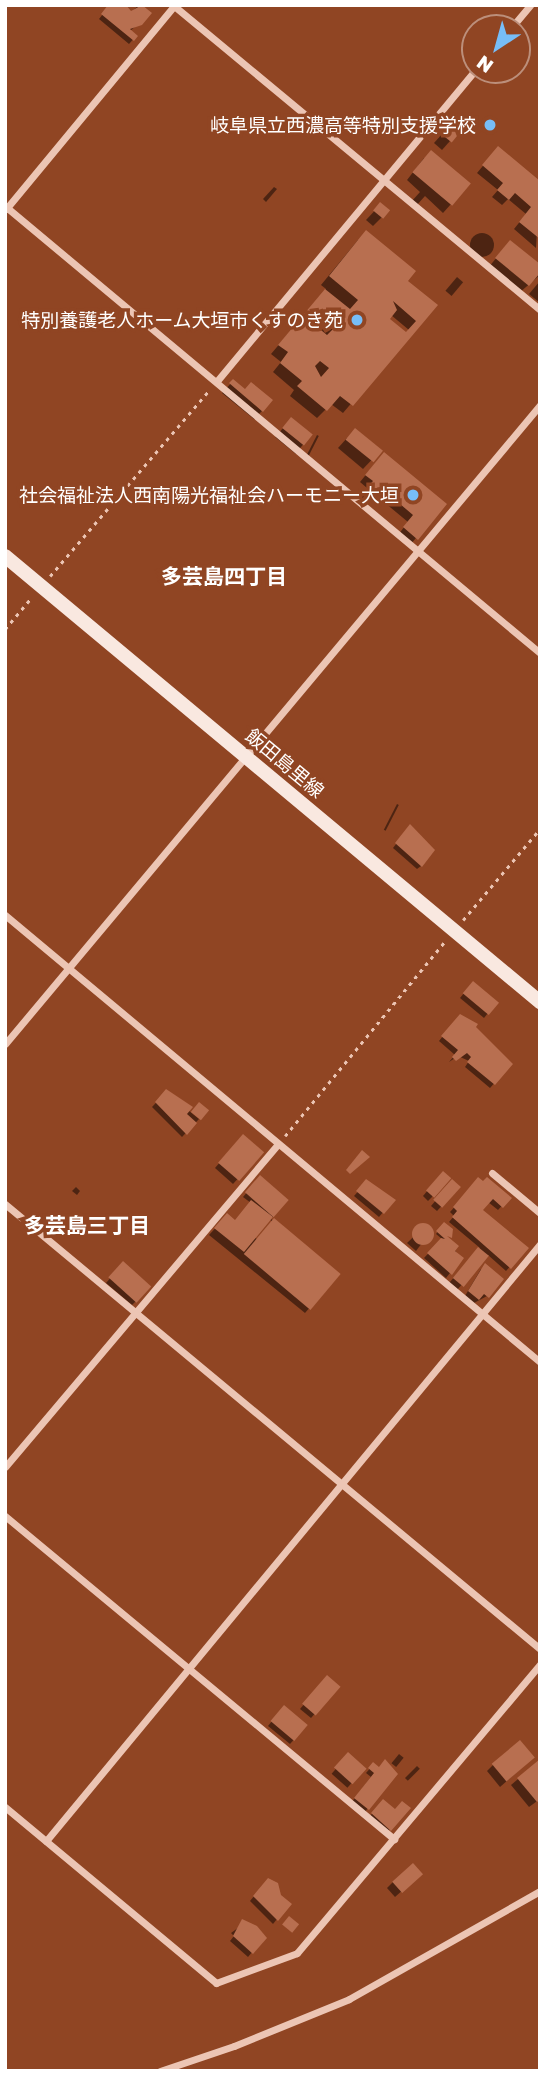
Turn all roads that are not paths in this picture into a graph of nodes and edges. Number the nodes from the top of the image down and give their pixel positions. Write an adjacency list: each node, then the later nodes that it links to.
1 (174, 6): 3 (street); 4 (street)
2 (463, 84): 3 (street)
3 (383, 180): 5 (street); 6 (street)
4 (6, 208): 6 (street)
5 (540, 310)
6 (217, 381): 8 (street)
7 (540, 405): 8 (street)
8 (418, 549): 10 (street); 11 (street)
9 (5, 556): 11 (main road, 飯田島里線)
10 (540, 653)
11 (246, 755): 13 (street); 14 (main road, 飯田島里線)
12 (5, 915): 13 (street)
13 (69, 969): 15 (street); 16 (street)
14 (540, 1002)
15 (5, 1044)
16 (278, 1144): 21 (street); 22 (street)
17 (492, 1172): 19 (street)
18 (5, 1204): 21 (street)
19 (540, 1213)
20 (540, 1244): 22 (street)
21 (136, 1312): 24 (street); 25 (street)
22 (482, 1314): 23 (street); 25 (street)
23 (540, 1362)
24 (5, 1467)
25 (341, 1483): 27 (street); 29 (street)
26 (5, 1516): 29 (street)
27 (540, 1649)
28 (540, 1664): 31 (street)
29 (187, 1667): 31 (street); 32 (street)
30 (5, 1807): 32 (street)
31 (394, 1839): 32 (street)
32 (46, 1840)
33 (540, 1891): 34 (street)
34 (160, 2071)

